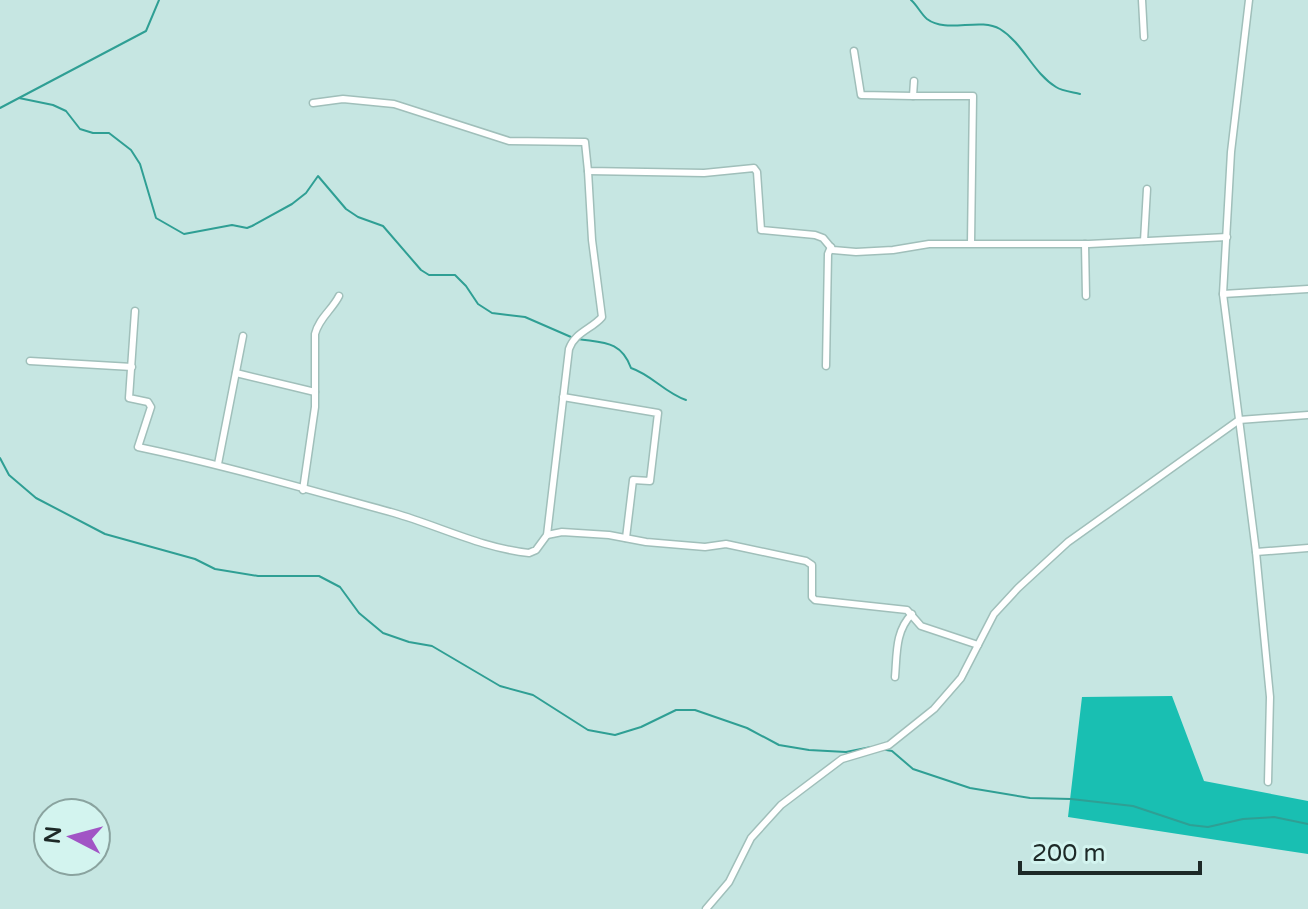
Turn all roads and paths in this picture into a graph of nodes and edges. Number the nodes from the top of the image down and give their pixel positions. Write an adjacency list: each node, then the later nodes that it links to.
1 (1142, 0): 3 (street)
2 (1249, 0): 10 (street)
3 (1144, 37)
4 (854, 51): 6 (street)
5 (914, 81): 6 (street)
6 (913, 96): 12 (street)
7 (313, 103): 8 (street)
8 (588, 171): 14 (street); 26 (street)
9 (1147, 189): 11 (street)
10 (1227, 237): 11 (street); 16 (street)
11 (1144, 241): 13 (street)
12 (971, 243): 13 (street); 14 (street)
13 (1085, 244): 18 (street)
14 (831, 247): 22 (street)
15 (1308, 289): 16 (street)
16 (1223, 294): 28 (street)
17 (339, 296): 25 (street)
18 (1086, 296)
19 (135, 311): 23 (street)
20 (243, 336): 24 (street)
21 (30, 361): 23 (street)
22 (826, 366)
23 (132, 367): 29 (street)
24 (236, 373): 25 (street); 29 (street)
25 (315, 392): 30 (street)
26 (563, 397): 31 (street); 32 (street)
27 (1308, 415): 28 (street)
28 (1239, 420): 34 (street); 36 (street)
29 (218, 464): 30 (street)
30 (303, 490): 31 (street)
31 (547, 535): 32 (street)
32 (626, 538): 35 (street)
33 (1308, 548): 34 (street)
34 (1256, 552): 38 (street)
35 (912, 614): 36 (street); 37 (street)
36 (978, 645): 39 (street)
37 (895, 677)
38 (1268, 782)
39 (706, 909)

